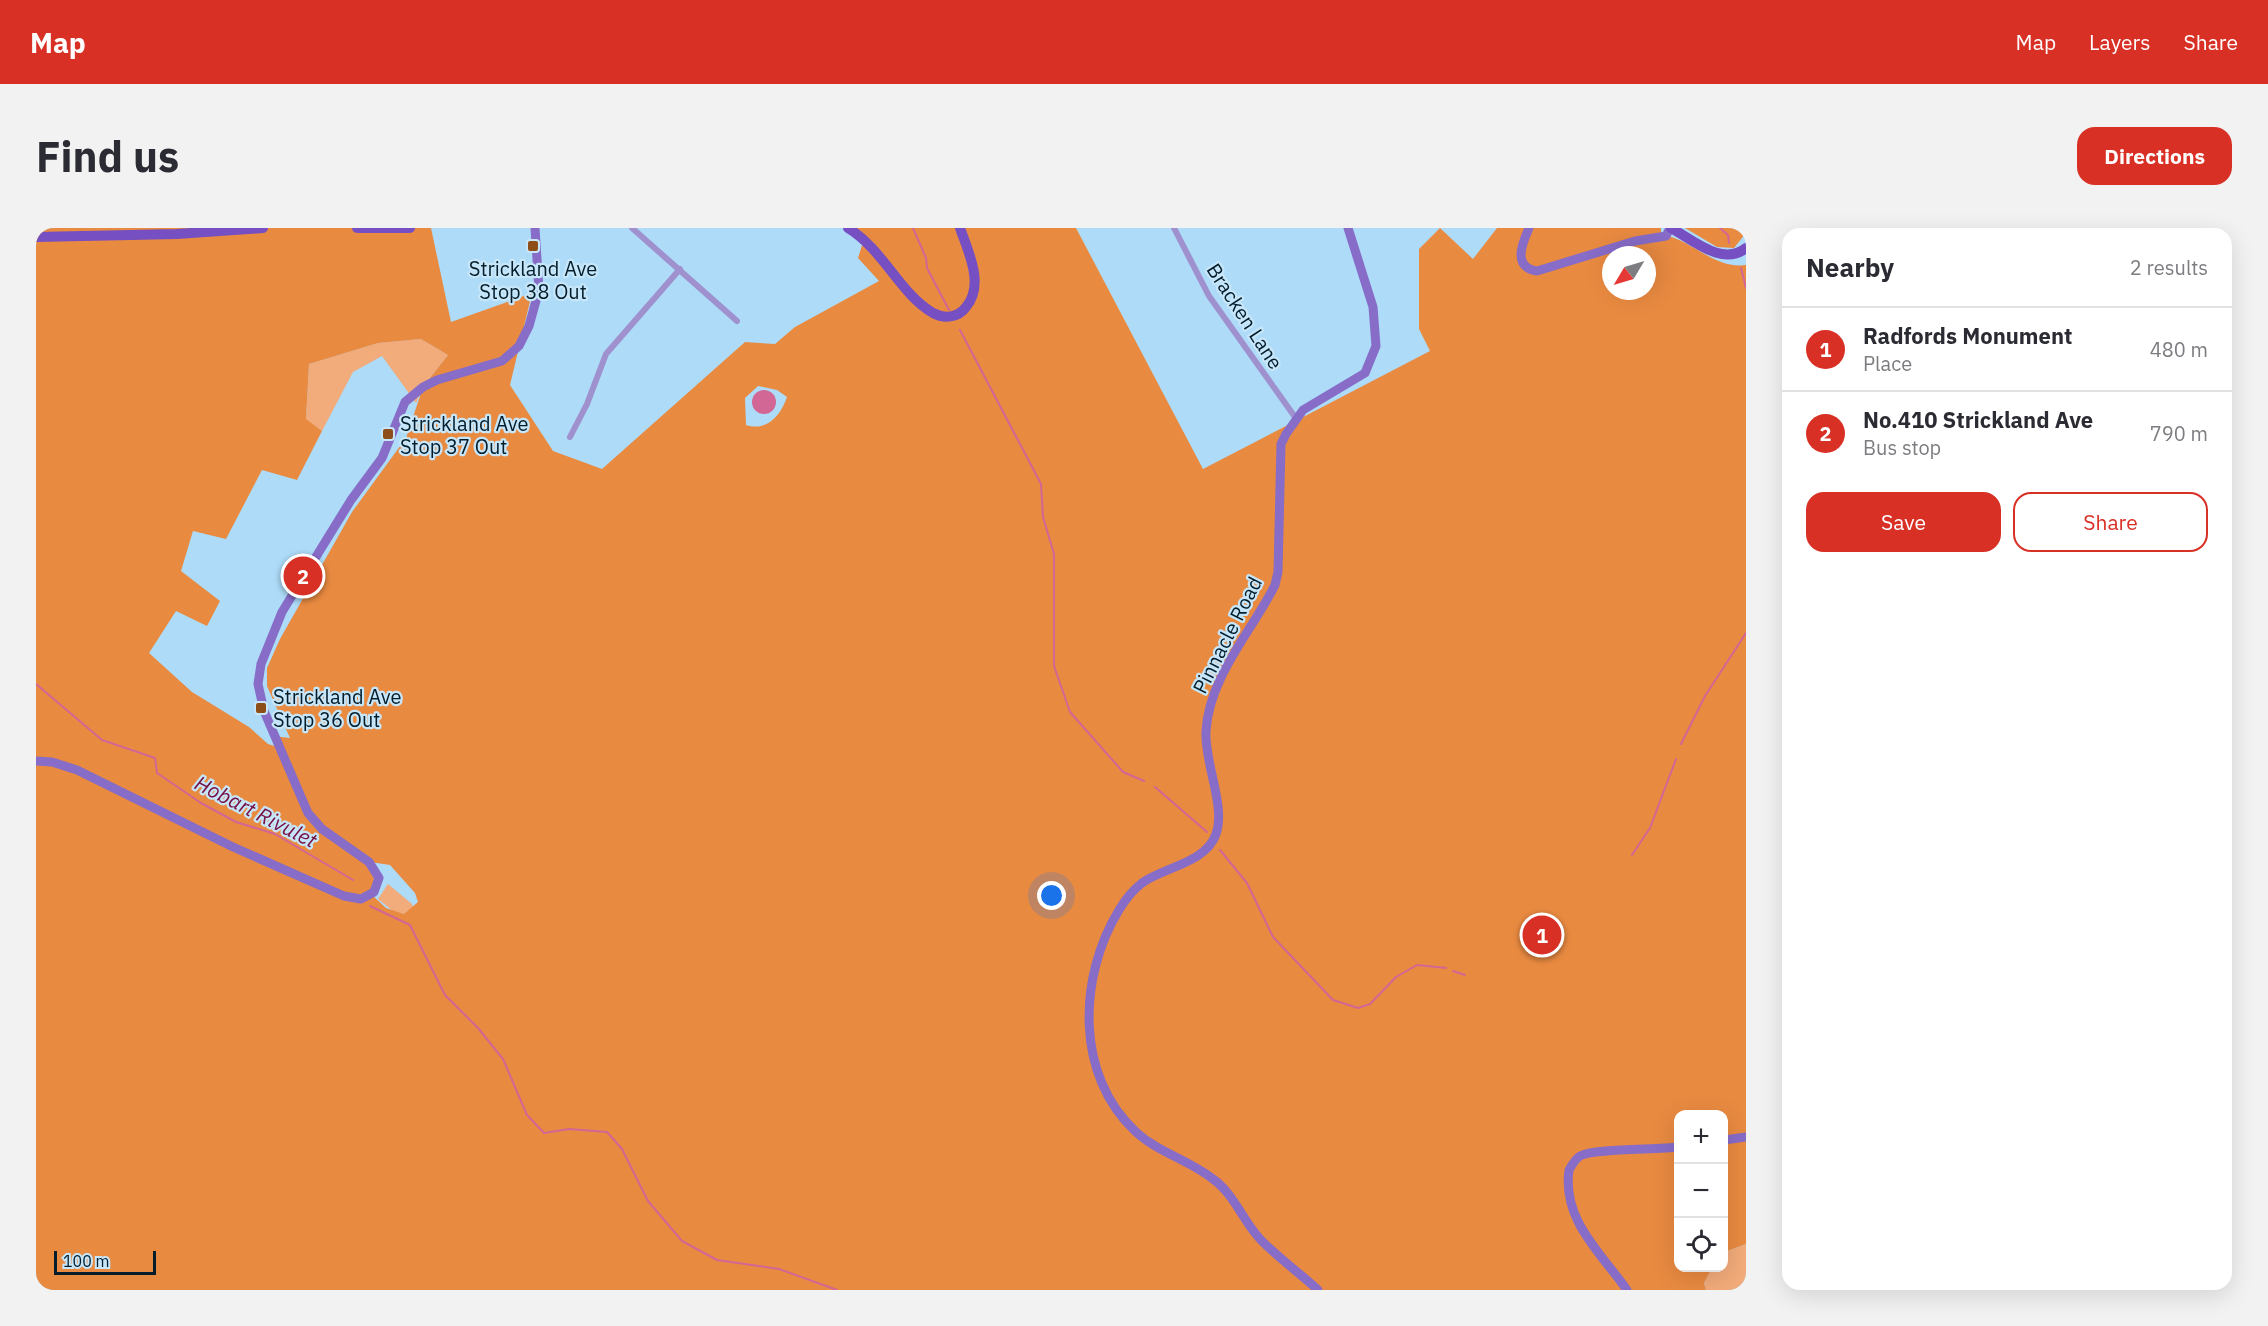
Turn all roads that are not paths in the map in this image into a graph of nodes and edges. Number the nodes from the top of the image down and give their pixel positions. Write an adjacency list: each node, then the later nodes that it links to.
1 (263, 228): 12 (main road)
2 (357, 228): 3 (main road)
3 (410, 228)
4 (535, 228): 18 (main road)
5 (632, 228): 14 (street)
6 (849, 228): 7 (main road)
7 (960, 228)
8 (1174, 228): 16 (street, Bracken Lane)
9 (1348, 228): 16 (main road)
10 (1529, 228): 11 (main road)
11 (1670, 228): 13 (main road)
12 (36, 237)
13 (1746, 248)
14 (680, 269): 15 (street); 17 (street)
15 (737, 321)
16 (1295, 417): 22 (main road, Pinnacle Road)
17 (570, 437)
18 (36, 761)
19 (1746, 1137): 20 (main road)
20 (1728, 1139)
21 (1674, 1147): 23 (main road)
22 (1318, 1290)
23 (1627, 1290)

